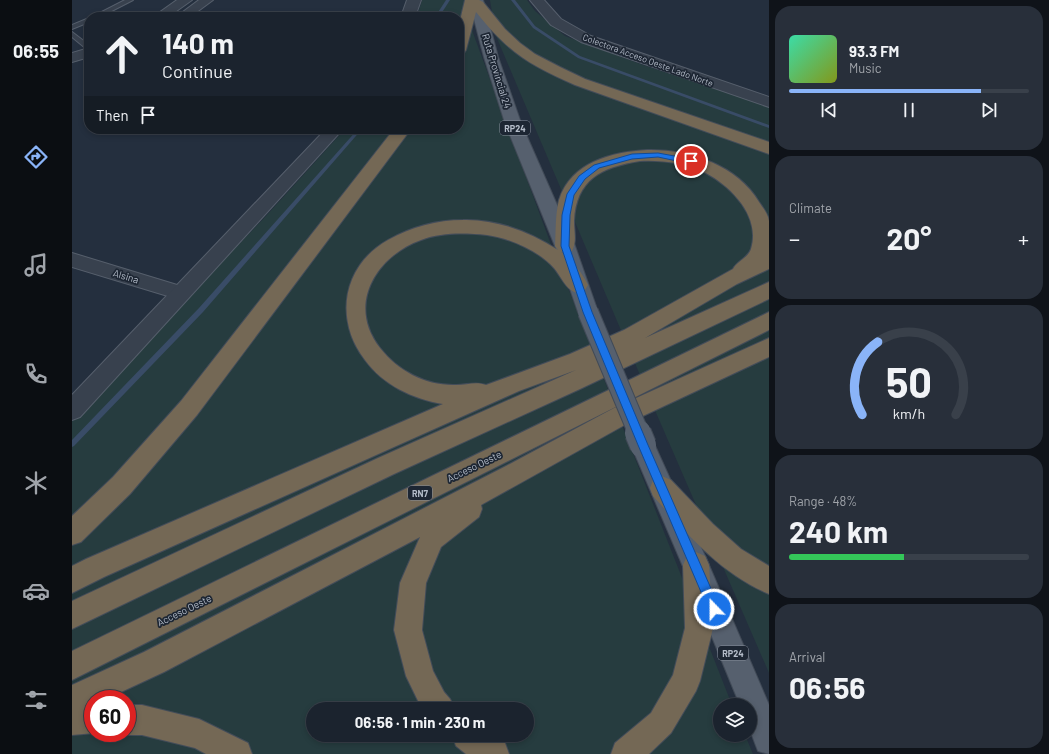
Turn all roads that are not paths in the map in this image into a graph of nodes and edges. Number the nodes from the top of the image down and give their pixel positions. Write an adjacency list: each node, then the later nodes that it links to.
1 (130, 0): 7 (lane)
2 (186, 0): 8 (street)
3 (204, 0): 9 (street)
4 (414, 0): 10 (street)
5 (537, 0): 20 (street, Colectora Acceso Oeste Lado Norte)
6 (476, 2): 14 (highway); 23 (highway); 24 (main road, Ruta Provincial 24 / RP24)
7 (105, 12)
8 (167, 12)
9 (188, 12)
10 (410, 12)
11 (84, 22): 12 (lane)
12 (72, 27)
13 (72, 34): 15 (lane)
14 (464, 38)
15 (84, 45)
16 (84, 52): 17 (street)
17 (72, 58)
18 (84, 66): 19 (street)
19 (72, 71)
20 (769, 102)
21 (330, 134): 30 (street)
22 (399, 134): 39 (highway)
23 (769, 148)
24 (565, 246): 27 (highway); 28 (main road, Ruta Provincial 24 / RP24)
25 (72, 260): 30 (street, Alsina)
26 (769, 261): 27 (highway)
27 (730, 279): 35 (highway)
28 (578, 285): 35 (highway); 38 (main road, Ruta Provincial 24 / RP24, bridge)
29 (769, 290): 43 (highway)
30 (180, 292): 36 (street)
31 (769, 320): 44 (highway, Acceso Oeste / RN7)
32 (769, 347): 34 (highway)
33 (769, 365): 34 (highway)
34 (724, 367): 37 (highway)
35 (511, 384): 41 (highway)
36 (72, 410)
37 (515, 474): 45 (highway); 46 (highway)
38 (662, 488): 40 (main road, Ruta Provincial 24 / RP24); 42 (highway)
39 (72, 533)
40 (696, 565): 50 (main road, Ruta Provincial 24 / RP24); 54 (highway)
41 (72, 580)
42 (769, 581)
43 (72, 615)
44 (72, 666)
45 (72, 700)
46 (434, 702)
47 (84, 719): 48 (highway)
48 (72, 720)
49 (136, 720): 52 (highway)
50 (769, 740)
51 (475, 742): 53 (highway)
52 (237, 754)
53 (494, 754)
54 (626, 754)

